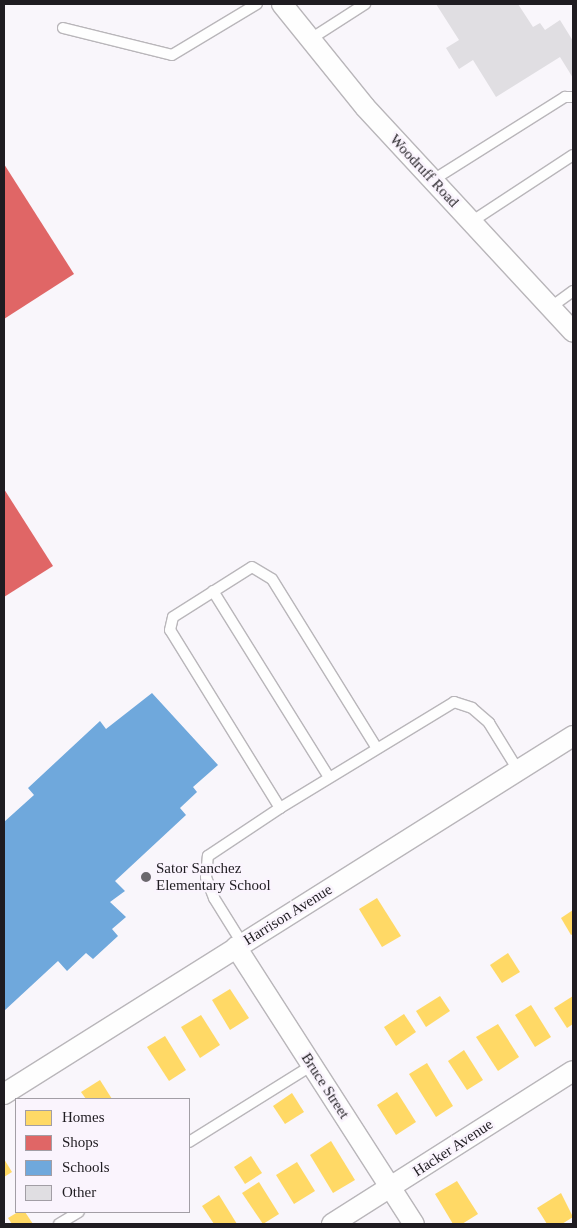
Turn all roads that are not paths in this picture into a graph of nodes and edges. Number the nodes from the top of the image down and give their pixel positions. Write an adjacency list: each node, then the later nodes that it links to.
1 (257, 4): 4 (lane)
2 (365, 4): 5 (lane)
3 (289, 6): 5 (street, Woodruff Road)
4 (63, 28)
5 (309, 40): 8 (street, Woodruff Road)
6 (573, 97): 8 (lane)
7 (573, 155): 9 (lane)
8 (432, 180): 9 (street, Woodruff Road)
9 (472, 222): 11 (street, Woodruff Road)
10 (573, 290): 11 (lane)
11 (551, 307): 12 (street, Woodruff Road)
12 (573, 332)
13 (214, 591): 15 (lane); 17 (lane); 18 (lane)
14 (573, 736): 16 (street, Harrison Avenue)
15 (376, 747): 16 (lane); 17 (lane)
16 (518, 770): 19 (street, Harrison Avenue)
17 (330, 777): 18 (lane)
18 (280, 808): 19 (lane)
19 (239, 945): 20 (street, Bruce Street); 22 (street, Harrison Avenue)
20 (312, 1065): 23 (lane); 24 (street, Bruce Street)
21 (573, 1071): 24 (street, Hacker Avenue)
22 (4, 1094)
23 (190, 1141)
24 (391, 1188): 27 (street, Hacker Avenue); 28 (street, Bruce Street)
25 (77, 1213): 26 (lane)
26 (59, 1224)
27 (332, 1224)
28 (414, 1224)

